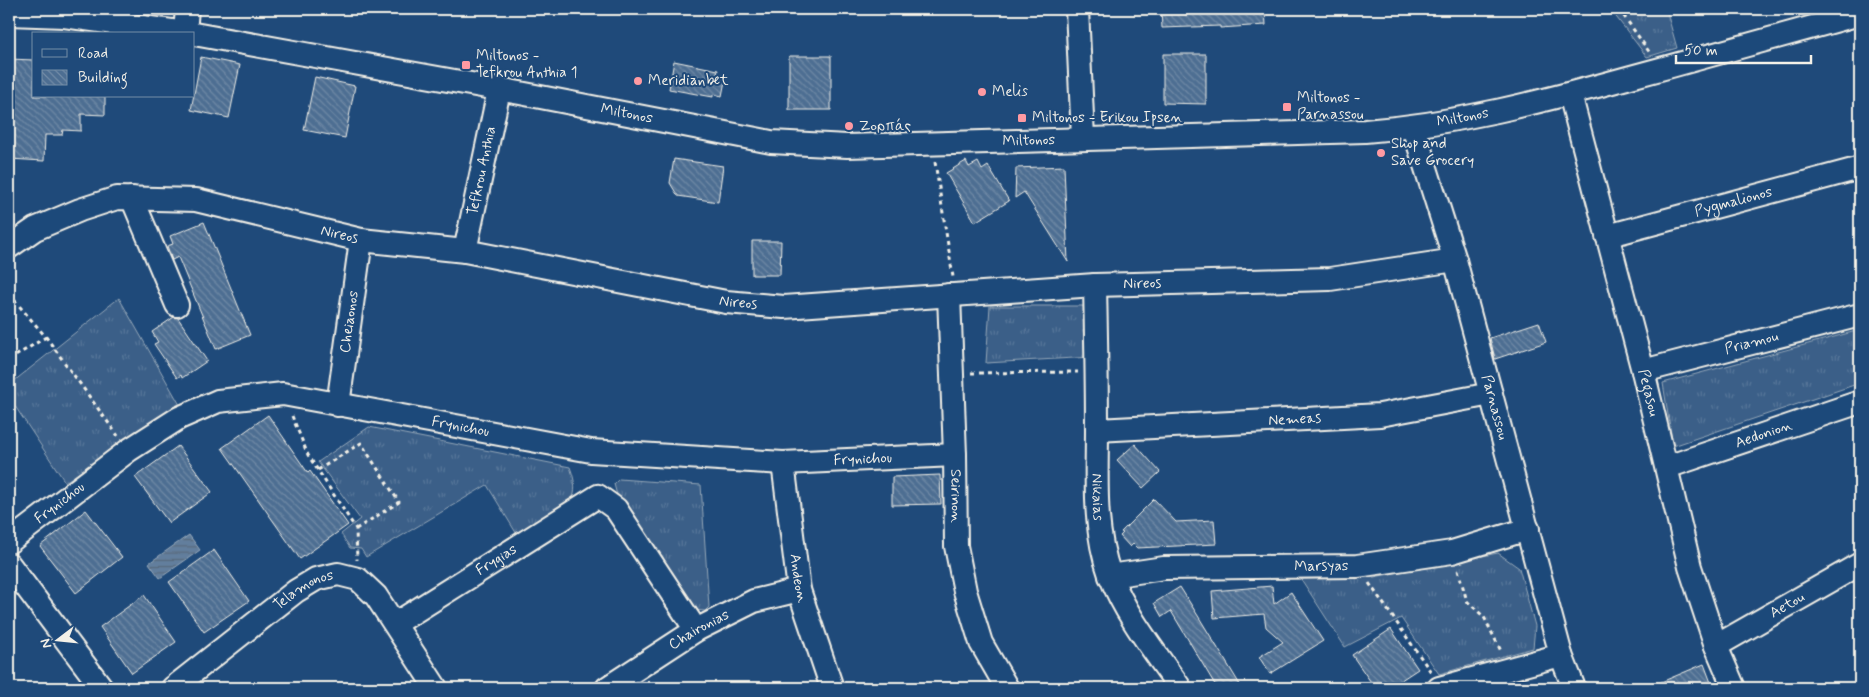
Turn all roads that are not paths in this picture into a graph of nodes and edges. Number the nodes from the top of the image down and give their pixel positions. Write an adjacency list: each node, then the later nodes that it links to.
1 (187, 9): 7 (street)
2 (1077, 9): 12 (street)
3 (63, 12): 4 (street, Miltonos); 6 (street, Miltonos)
4 (9, 14)
5 (1860, 14): 10 (street, Miltonos)
6 (184, 32)
7 (190, 32)
8 (195, 34): 9 (street, Miltonos)
9 (499, 90): 12 (street, Miltonos); 18 (street, Tefkrou Anthia)
10 (1570, 94): 11 (street, Miltonos); 15 (street, Pegasou)
11 (1413, 127): 12 (street, Miltonos); 19 (street, Parnassou)
12 (1083, 138)
13 (1860, 168): 15 (street, Pygmalionos)
14 (132, 198): 16 (street, Nireos); 17 (street, Nireos); 22 (street)
15 (1607, 236): 24 (street, Pegasou)
16 (361, 240): 18 (street, Nireos); 27 (street, Cheiaonos)
17 (9, 246)
18 (465, 251): 21 (street, Nireos)
19 (1455, 260): 20 (street, Nireos); 25 (street, Parnassou)
20 (1095, 285): 21 (street, Nireos); 28 (street, Nikaias)
21 (952, 295): 29 (street, Seirinon)
22 (177, 305)
23 (1860, 315): 24 (street, Priamou)
24 (1644, 371): 31 (street, Pegasou)
25 (1491, 394): 28 (street, Nemeas); 32 (street, Parnassou)
26 (1860, 402): 31 (street, Aedonion)
27 (338, 405): 30 (street, Frynichou); 33 (street, Frynichou)
28 (1097, 430): 36 (street, Nikaias)
29 (955, 455): 30 (street, Frynichou); 48 (street, Seirinon)
30 (783, 463): 37 (street, Andeon)
31 (1667, 466): 40 (street, Pegasou)
32 (1528, 529): 36 (street, Marsyas); 41 (street, Parnassou)
33 (9, 542)
34 (9, 564): 43 (street)
35 (1860, 564): 40 (street, Aetou)
36 (1110, 576): 49 (street, Nikaias)
37 (799, 590): 39 (street, Chaironias); 47 (street, Andeon)
38 (396, 624): 39 (street, Frygias); 44 (street, Telamonos); 45 (street, Telamonos)
39 (696, 630): 46 (street, Chaironias)
40 (1716, 646): 51 (street, Pegasou)
41 (1561, 655): 42 (street); 50 (street, Parnassou)
42 (1440, 687)
43 (102, 688)
44 (173, 688)
45 (436, 688)
46 (607, 688)
47 (832, 688)
48 (1006, 688)
49 (1180, 688)
50 (1574, 688)
51 (1734, 688)

